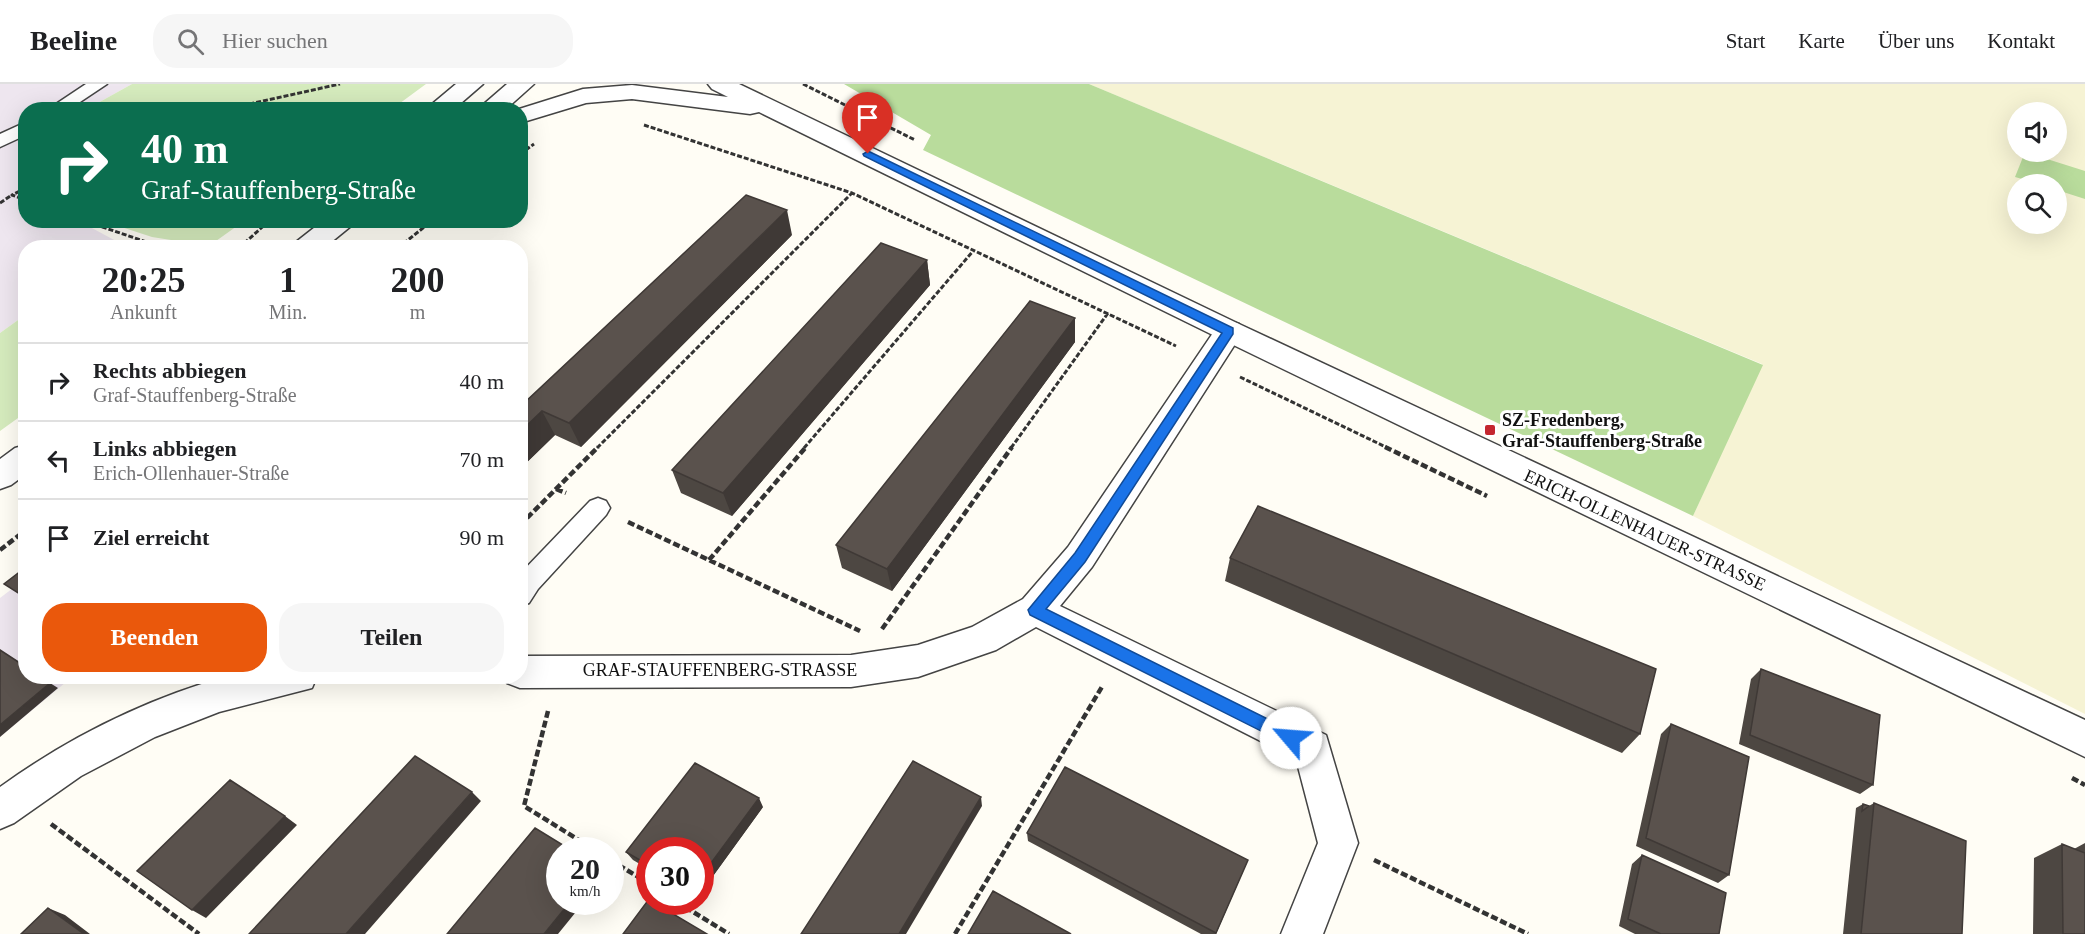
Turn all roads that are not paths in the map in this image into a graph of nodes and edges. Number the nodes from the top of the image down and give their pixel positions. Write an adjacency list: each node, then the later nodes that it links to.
1 (98, 84): 6 (lane)
2 (471, 84): 7 (street)
3 (522, 84): 8 (street)
4 (720, 84): 9 (street, ERICH-OLLENHAUER-STRASSE)
5 (751, 84): 9 (street)
6 (68, 102)
7 (447, 102)
8 (499, 102)
9 (776, 110): 10 (street); 17 (street, ERICH-OLLENHAUER-STRASSE)
10 (528, 114)
11 (18, 132): 12 (lane)
12 (0, 142)
13 (306, 228): 15 (street)
14 (332, 228): 16 (street)
15 (293, 240)
16 (316, 240)
17 (1229, 331): 22 (street, GRAF-STAUFFENBERG-STRASSE); 25 (street, ERICH-OLLENHAUER-STRASSE)
18 (18, 463): 19 (street)
19 (0, 476)
20 (598, 508): 21 (lane)
21 (528, 583)
22 (1035, 610): 23 (street, GRAF-STAUFFENBERG-STRASSE); 27 (street)
23 (528, 672)
24 (258, 684): 26 (street)
25 (2085, 739)
26 (9, 803)
27 (1302, 934)

